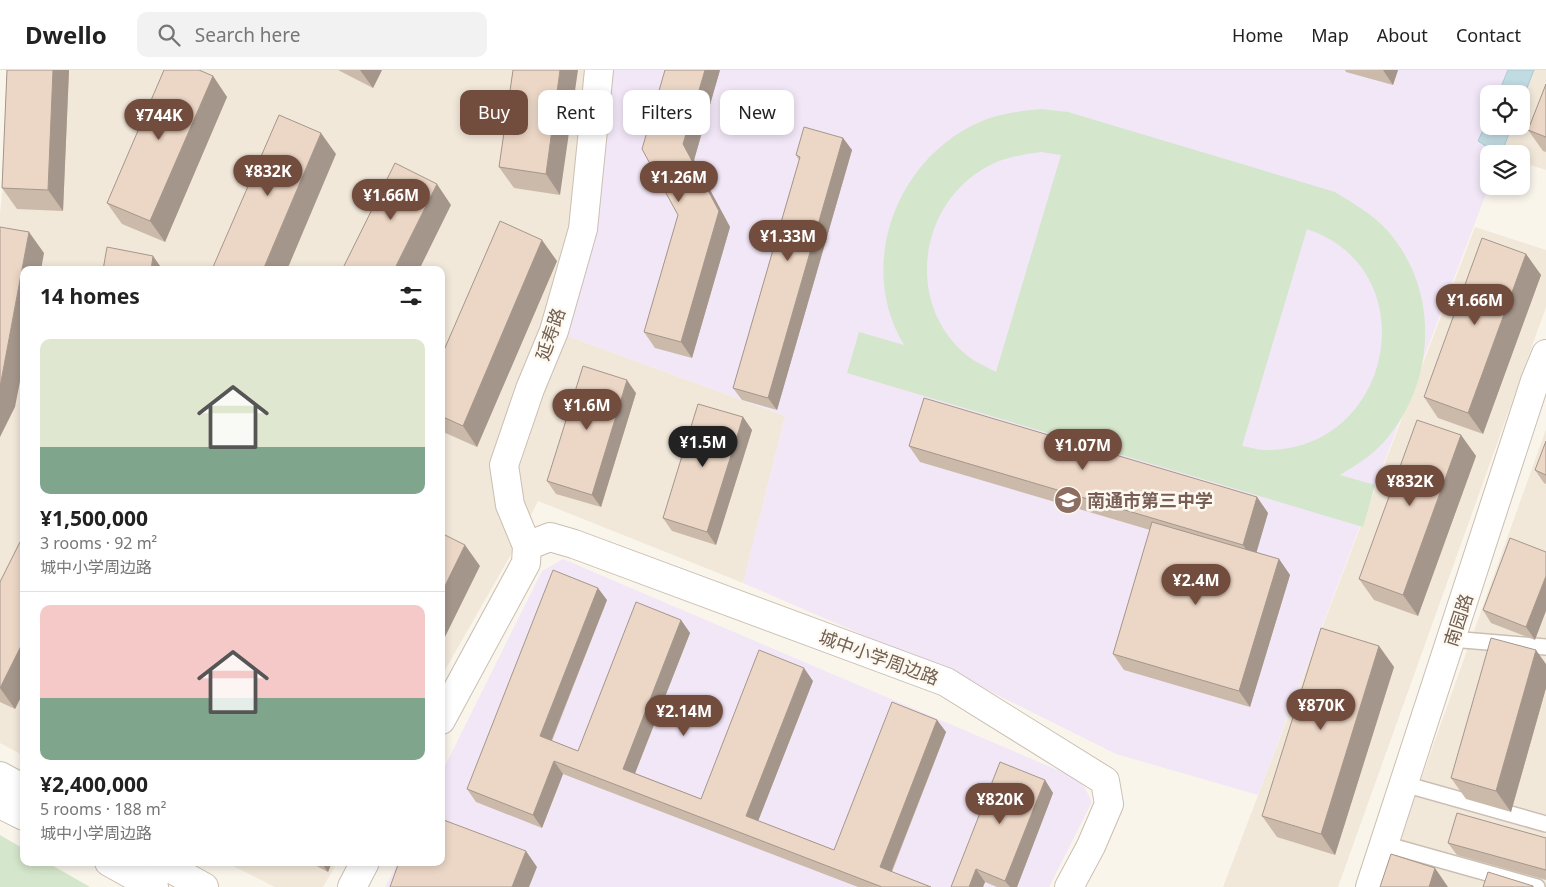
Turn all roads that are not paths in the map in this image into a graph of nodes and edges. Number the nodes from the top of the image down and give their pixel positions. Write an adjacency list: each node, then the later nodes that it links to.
1 (599, 70): 3 (street, 延寿路)
2 (1546, 354): 4 (street, 南园路)
3 (527, 546): 6 (street); 20 (street, 城中小学周边路)
4 (1451, 639): 5 (lane); 8 (street, 南园路)
5 (1546, 647)
6 (445, 713)
7 (0, 776): 9 (street)
8 (1404, 784): 12 (lane); 13 (street, 南园路)
9 (20, 787)
10 (0, 804): 11 (street)
11 (20, 814)
12 (1546, 824)
13 (1384, 844): 21 (street, 南园路); 22 (lane)
14 (116, 866): 17 (street)
15 (166, 866): 18 (street)
16 (363, 866): 19 (street)
17 (154, 887)
18 (204, 887)
19 (352, 887)
20 (1069, 887)
21 (1370, 887)
22 (1537, 887)

